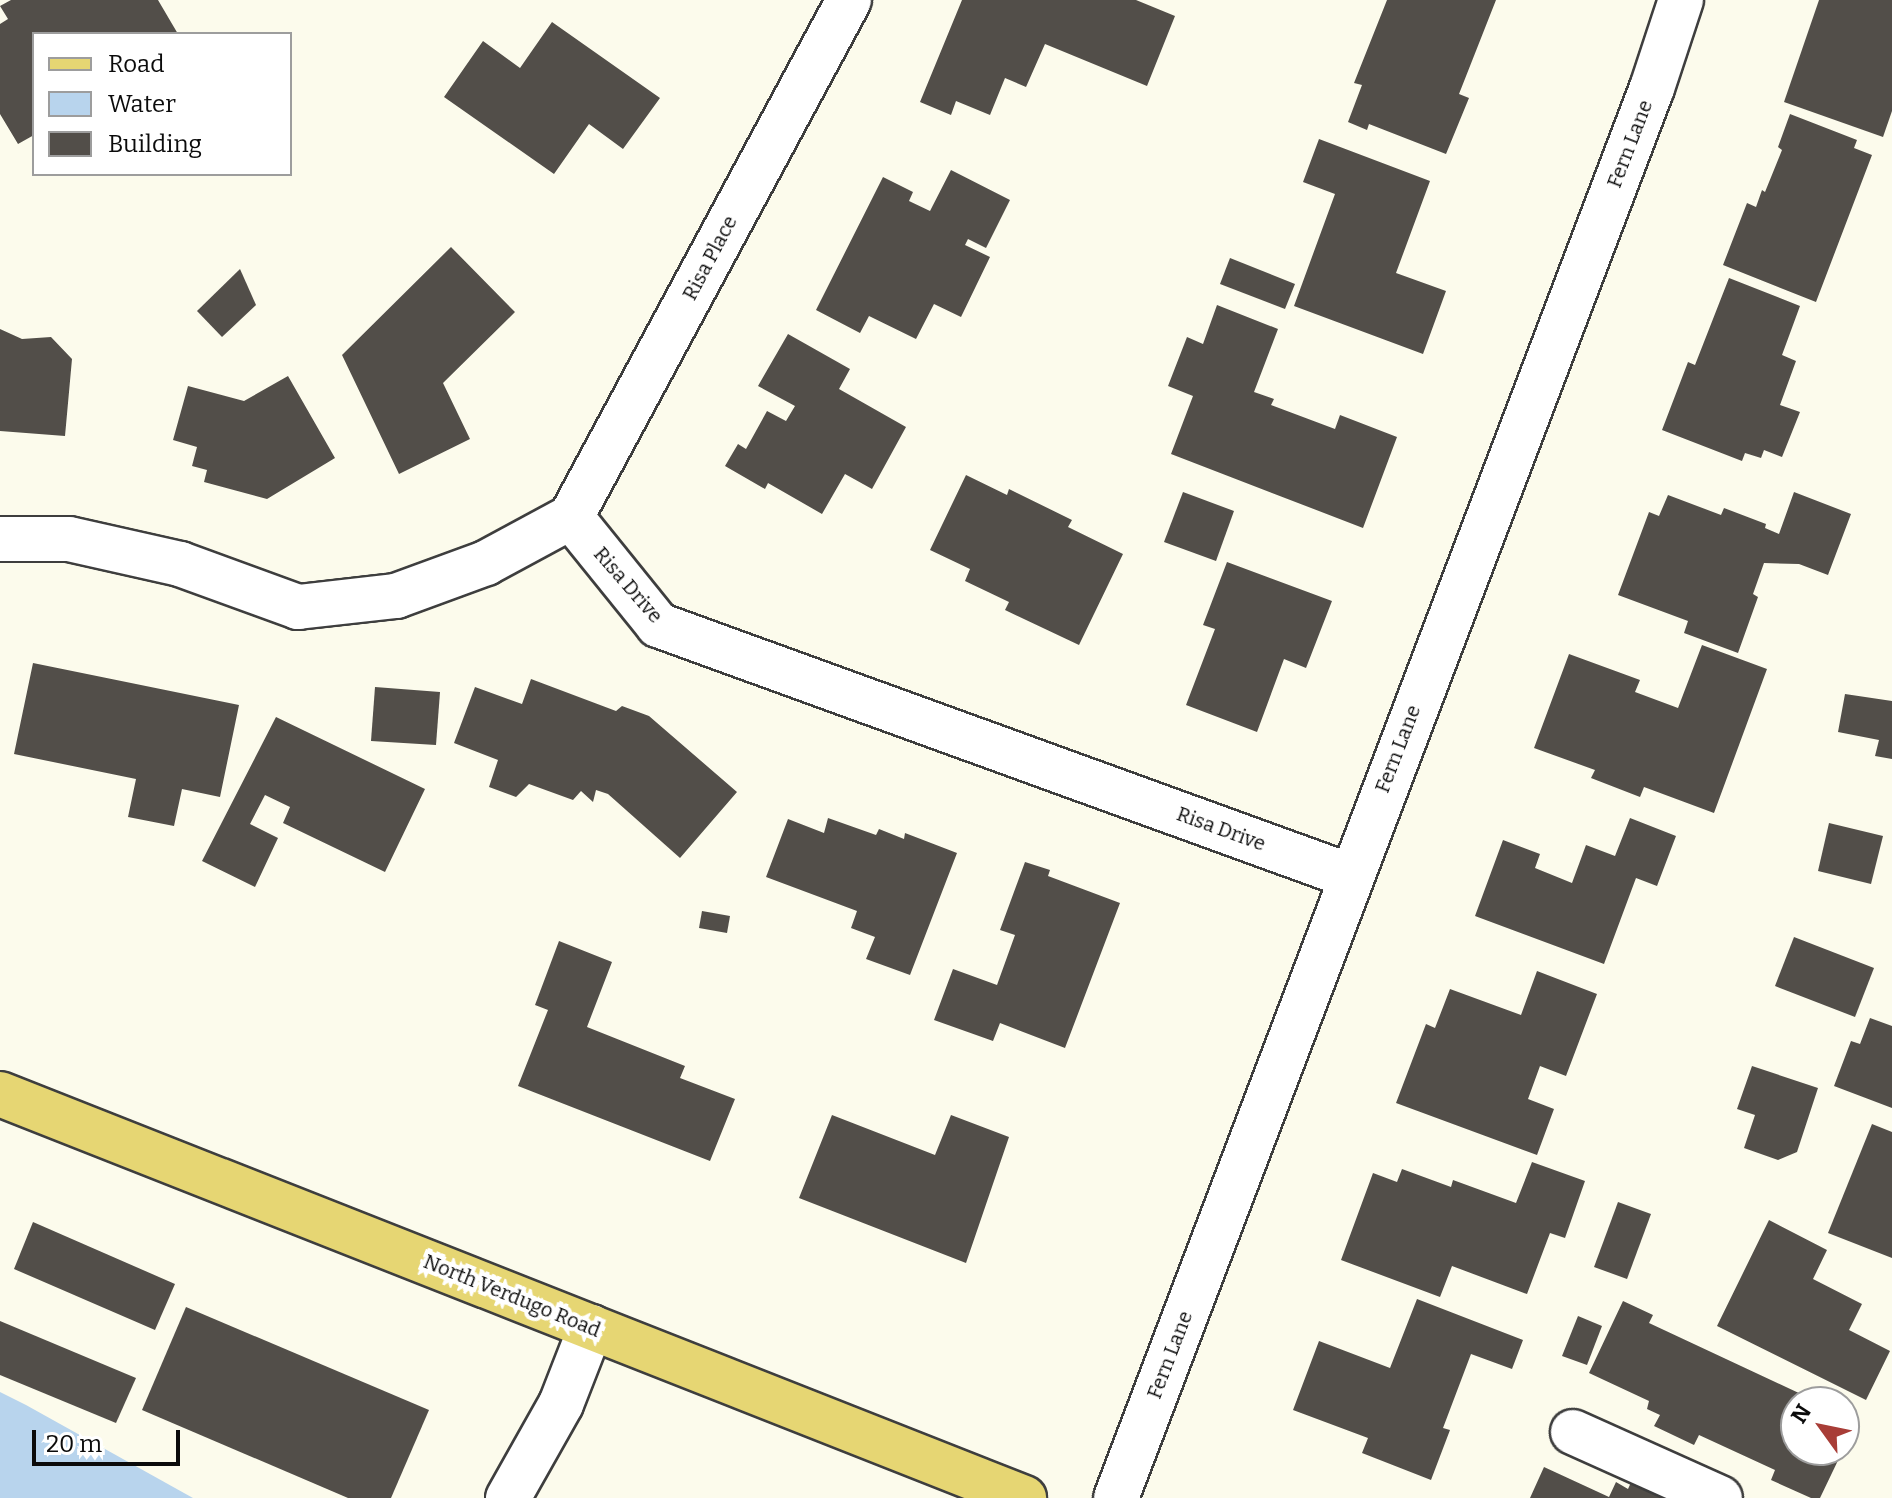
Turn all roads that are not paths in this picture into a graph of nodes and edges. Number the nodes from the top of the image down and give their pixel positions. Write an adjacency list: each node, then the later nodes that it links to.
1 (849, 0): 3 (street, Risa Place)
2 (1681, 0): 5 (street, Fern Lane)
3 (571, 517): 4 (street); 5 (street, Risa Drive)
4 (0, 539)
5 (1350, 876): 11 (street, Fern Lane)
6 (0, 1094): 7 (main road, North Verdugo Road)
7 (591, 1327): 9 (street); 10 (main road, North Verdugo Road)
8 (1573, 1432): 12 (street)
9 (508, 1498)
10 (1024, 1498)
11 (1116, 1498)
12 (1720, 1498)

